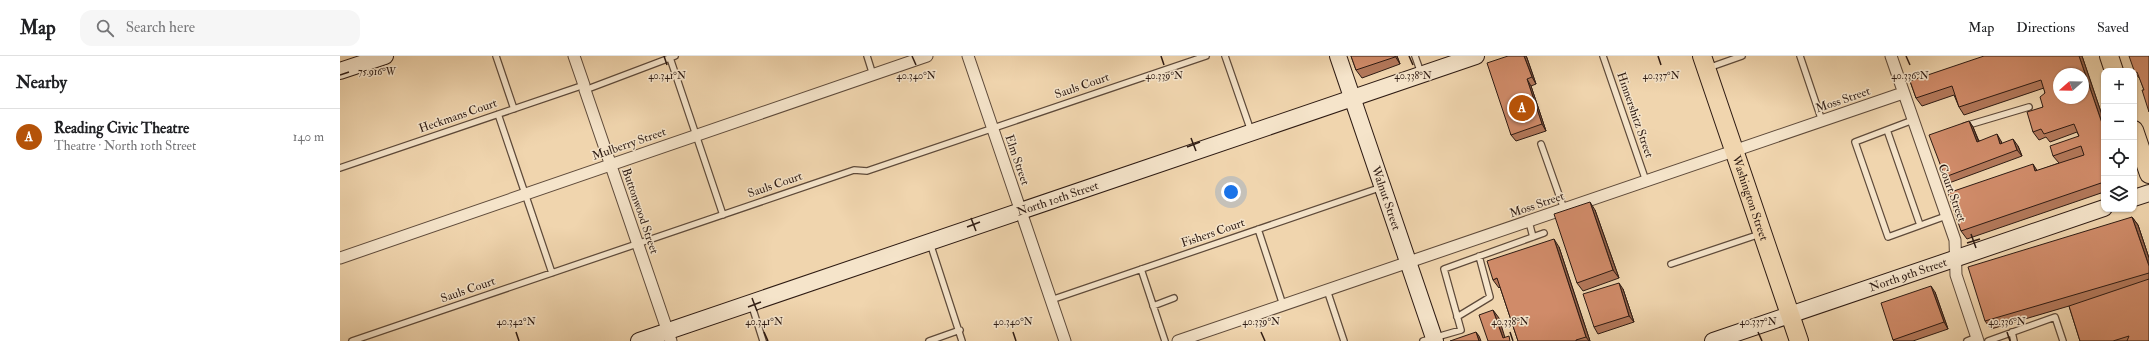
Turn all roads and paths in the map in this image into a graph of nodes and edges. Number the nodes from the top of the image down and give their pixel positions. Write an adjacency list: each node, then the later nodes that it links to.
1 (385, 56): 20 (street)
2 (496, 56): 27 (lane)
3 (574, 56): 23 (street, Buttonwood Street)
4 (867, 56): 21 (lane)
5 (927, 56): 21 (street, Mulberry Street)
6 (968, 56): 31 (street, Elm Street)
7 (1206, 56): 31 (lane, Sauls Court)
8 (1225, 56): 34 (lane)
9 (1338, 56): 25 (street, Walnut Street)
10 (1415, 56): 22 (lane)
11 (1476, 56): 22 (street, North 10th Street)
12 (1603, 56): 42 (lane, Hinnershitz Street)
13 (1742, 56): 18 (lane)
14 (1800, 56): 30 (lane)
15 (1891, 56): 24 (street, Court Street)
16 (2109, 56): 19 (main road)
17 (673, 57): 23 (lane, Heckmans Court); 35 (lane)
18 (1704, 62): 38 (main road, Washington Street)
19 (2113, 68)
20 (340, 71)
21 (873, 75): 35 (street, Mulberry Street)
22 (1421, 75): 25 (street, North 10th Street)
23 (584, 87): 27 (lane, Heckmans Court); 39 (street, Buttonwood Street)
24 (1903, 93): 29 (street, Court Street); 30 (street, Moss Street)
25 (1352, 98): 34 (street, North 10th Street); 43 (street, Walnut Street)
26 (2029, 107): 32 (lane)
27 (514, 109): 28 (lane, Heckmans Court)
28 (498, 114): 40 (lane, Heckmans Court); 45 (lane)
29 (1913, 120): 33 (lane); 51 (street, Court Street)
30 (1822, 121): 38 (street, Moss Street)
31 (992, 128): 49 (street, Elm Street); 50 (lane, Sauls Court)
32 (1955, 129)
33 (1887, 130): 53 (lane); 53 (lane)
34 (1251, 133): 49 (street, North 10th Street)
35 (697, 135): 39 (street, Mulberry Street); 50 (lane)
36 (2137, 139): 41 (main road)
37 (1541, 144): 48 (lane)
38 (1734, 151): 42 (street, Moss Street); 56 (main road, Washington Street)
39 (610, 164): 45 (street, Mulberry Street); 59 (street, Buttonwood Street)
40 (340, 168)
41 (2149, 174)
42 (1646, 181): 48 (street, Moss Street)
43 (1382, 187): 54 (lane, Fishers Court); 63 (street, Walnut Street)
44 (2149, 193): 46 (street)
45 (525, 194): 61 (street, Mulberry Street); 66 (lane)
46 (2137, 197)
47 (2101, 209): 62 (street, North 9th Street)
48 (1564, 210): 52 (street, Moss Street)
49 (1021, 212): 58 (street, North 10th Street); 69 (street, Elm Street)
50 (723, 215): 59 (lane, Sauls Court)
51 (1946, 216): 53 (lane); 62 (street, Court Street)
52 (1529, 222): 57 (lane); 63 (street, Moss Street)
53 (1920, 225)
54 (1258, 229): 65 (lane, Fishers Court); 71 (lane)
55 (1544, 233): 57 (lane)
56 (1762, 233): 64 (lane); 73 (main road, Washington Street)
57 (1532, 237): 60 (lane)
58 (930, 243): 70 (street, North 10th Street); 75 (lane)
59 (638, 244): 66 (lane, Sauls Court); 77 (street, Buttonwood Street)
60 (1479, 256): 74 (lane); 74 (lane)
61 (340, 258)
62 (1955, 258): 73 (street, North 9th Street); 79 (street, Court Street)
63 (1408, 263): 67 (street, Moss Street); 78 (street, Walnut Street)
64 (1671, 264)
65 (1141, 269): 69 (lane, Fishers Court); 72 (lane)
66 (552, 273): 80 (lane, Sauls Court)
67 (1326, 290): 71 (street, Moss Street); 88 (lane)
68 (1174, 298): 72 (lane)
69 (1051, 300): 85 (street, Elm Street)
70 (750, 303): 77 (street, North 10th Street); 82 (lane)
71 (1283, 305): 87 (street, Moss Street)
72 (1153, 306): 86 (lane)
73 (1790, 315): 89 (street, North 9th Street); 90 (main road, Washington Street)
74 (1457, 317): 78 (lane)
75 (960, 330): 83 (lane); 84 (lane)
76 (2012, 332): 91 (lane); 92 (lane); 93 (lane)
77 (669, 336): 81 (street, North 10th Street)
78 (1430, 340)
79 (1974, 340)
80 (352, 341)
81 (639, 341)
82 (763, 341)
83 (929, 341)
84 (962, 341)
85 (1065, 341)
86 (1165, 341)
87 (1178, 341)
88 (1344, 341)
89 (1713, 341)
90 (1799, 341)
91 (1988, 341)
92 (2014, 341)
93 (2063, 341)

